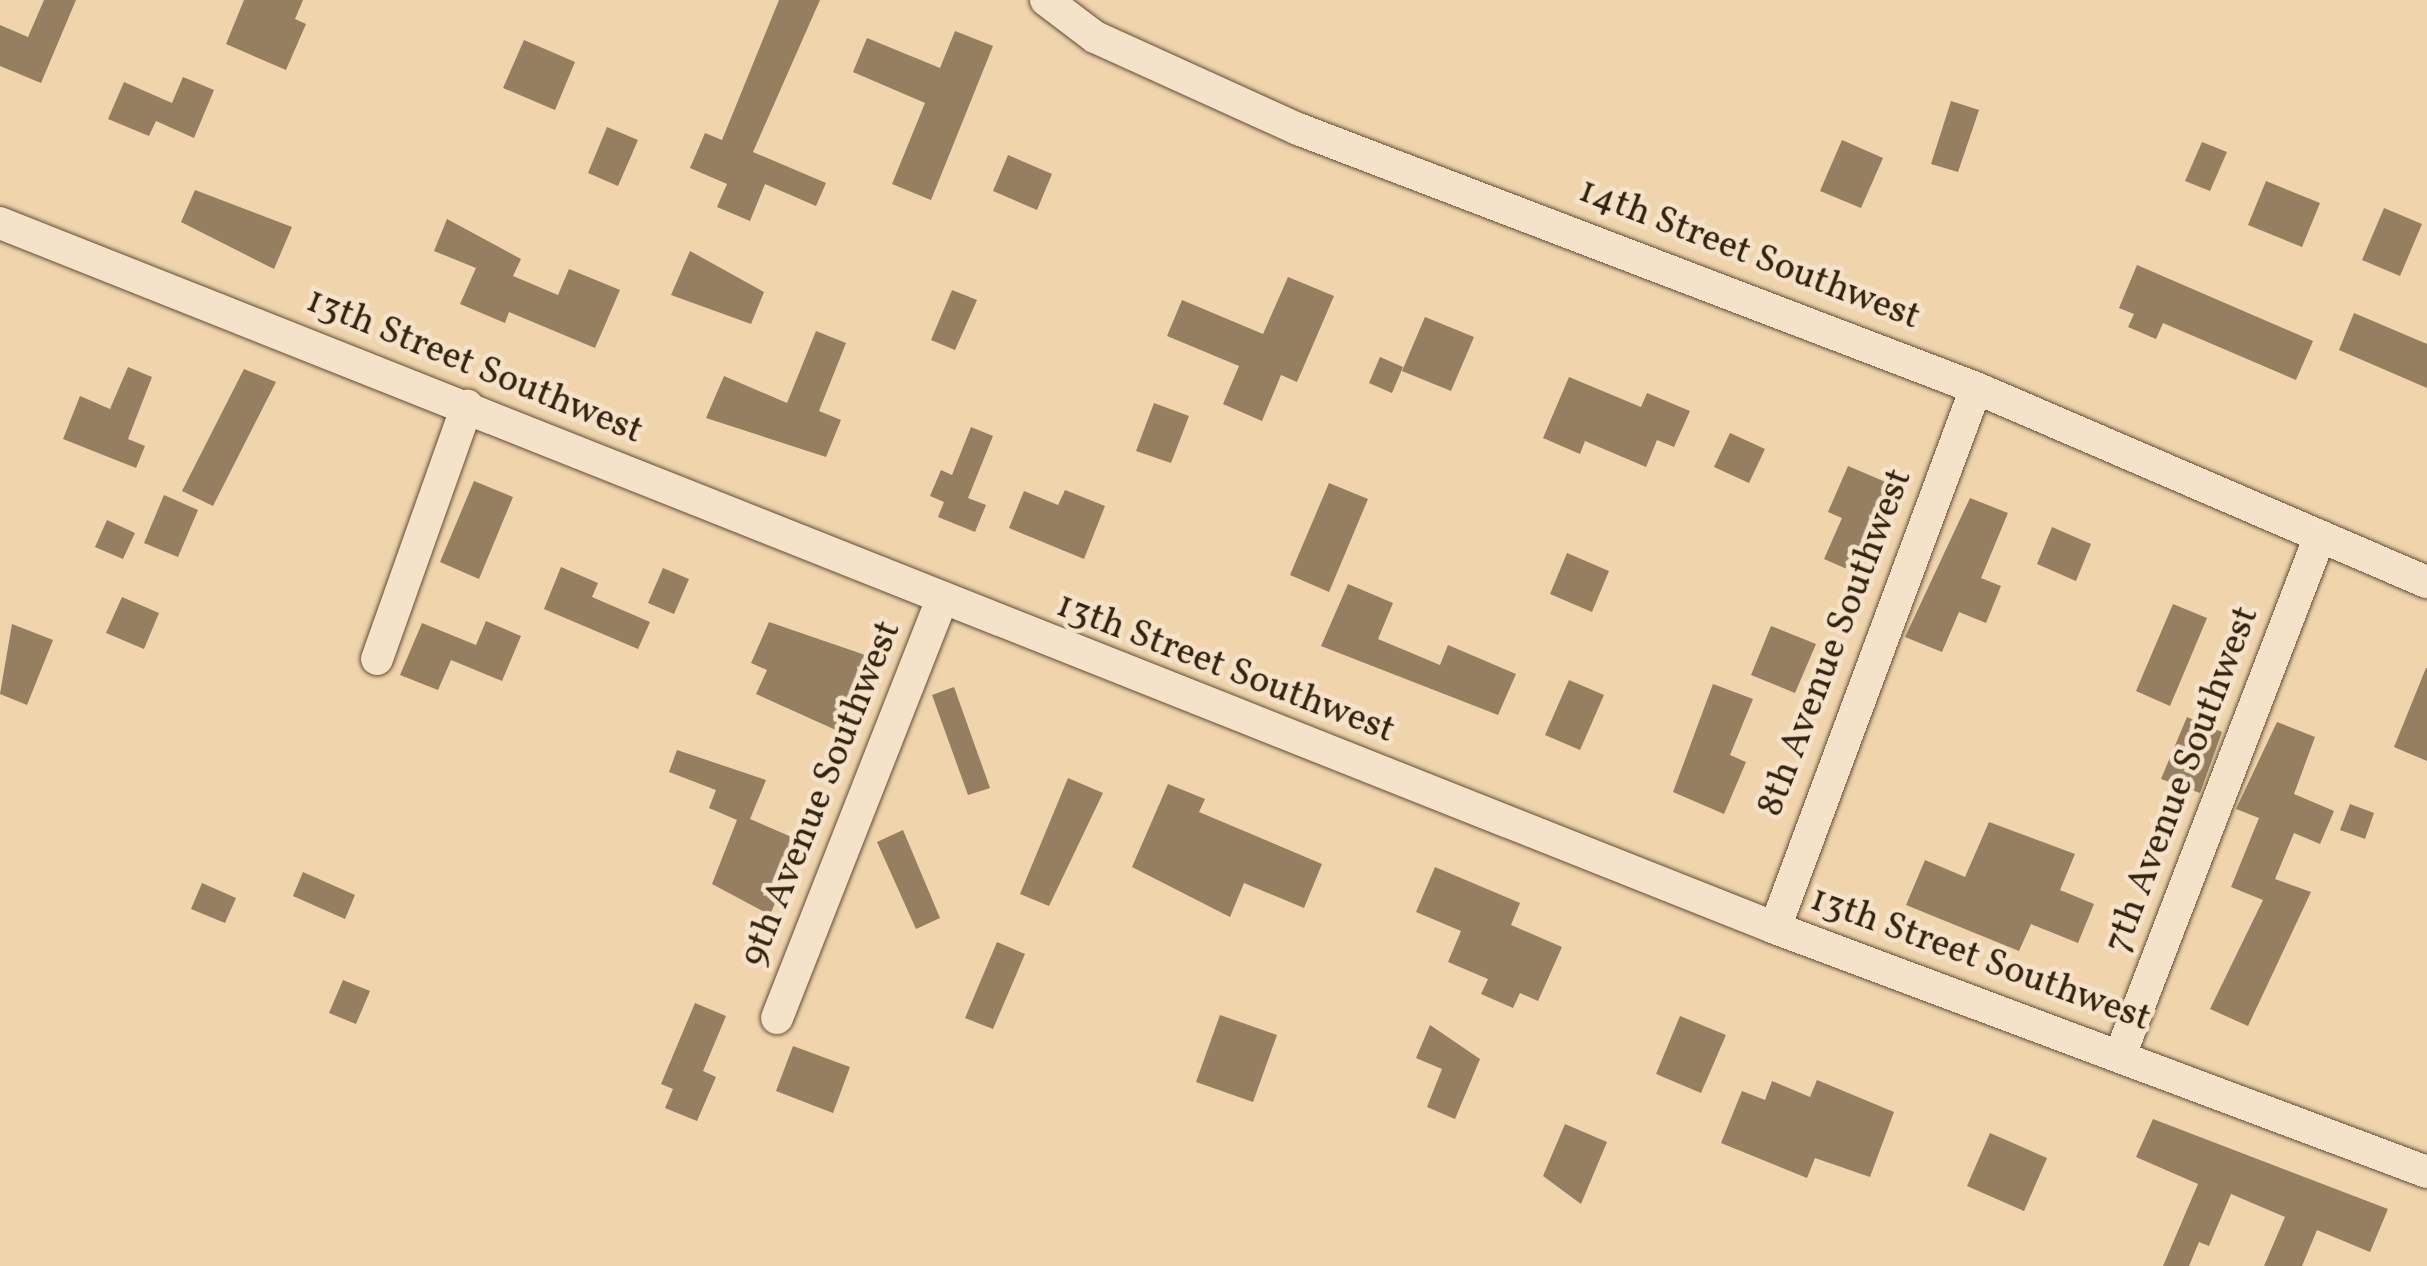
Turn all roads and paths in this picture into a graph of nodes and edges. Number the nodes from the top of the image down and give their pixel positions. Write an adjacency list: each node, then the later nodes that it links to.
1 (1046, 0): 3 (street, 14th Street Southwest)
2 (0, 222): 4 (street, 13th Street Southwest)
3 (1976, 388): 5 (street, 14th Street Southwest); 9 (street, 8th Avenue Southwest)
4 (467, 406): 7 (street, 13th Street Southwest); 8 (street)
5 (2320, 536): 6 (street, 14th Street Southwest); 11 (street, 7th Avenue Southwest)
6 (2427, 582)
7 (942, 600): 9 (street, 13th Street Southwest); 10 (street, 9th Avenue Southwest)
8 (377, 659)
9 (1774, 928): 11 (street, 13th Street Southwest)
10 (777, 1018)
11 (2120, 1053): 12 (street, 13th Street Southwest)
12 (2427, 1172)

